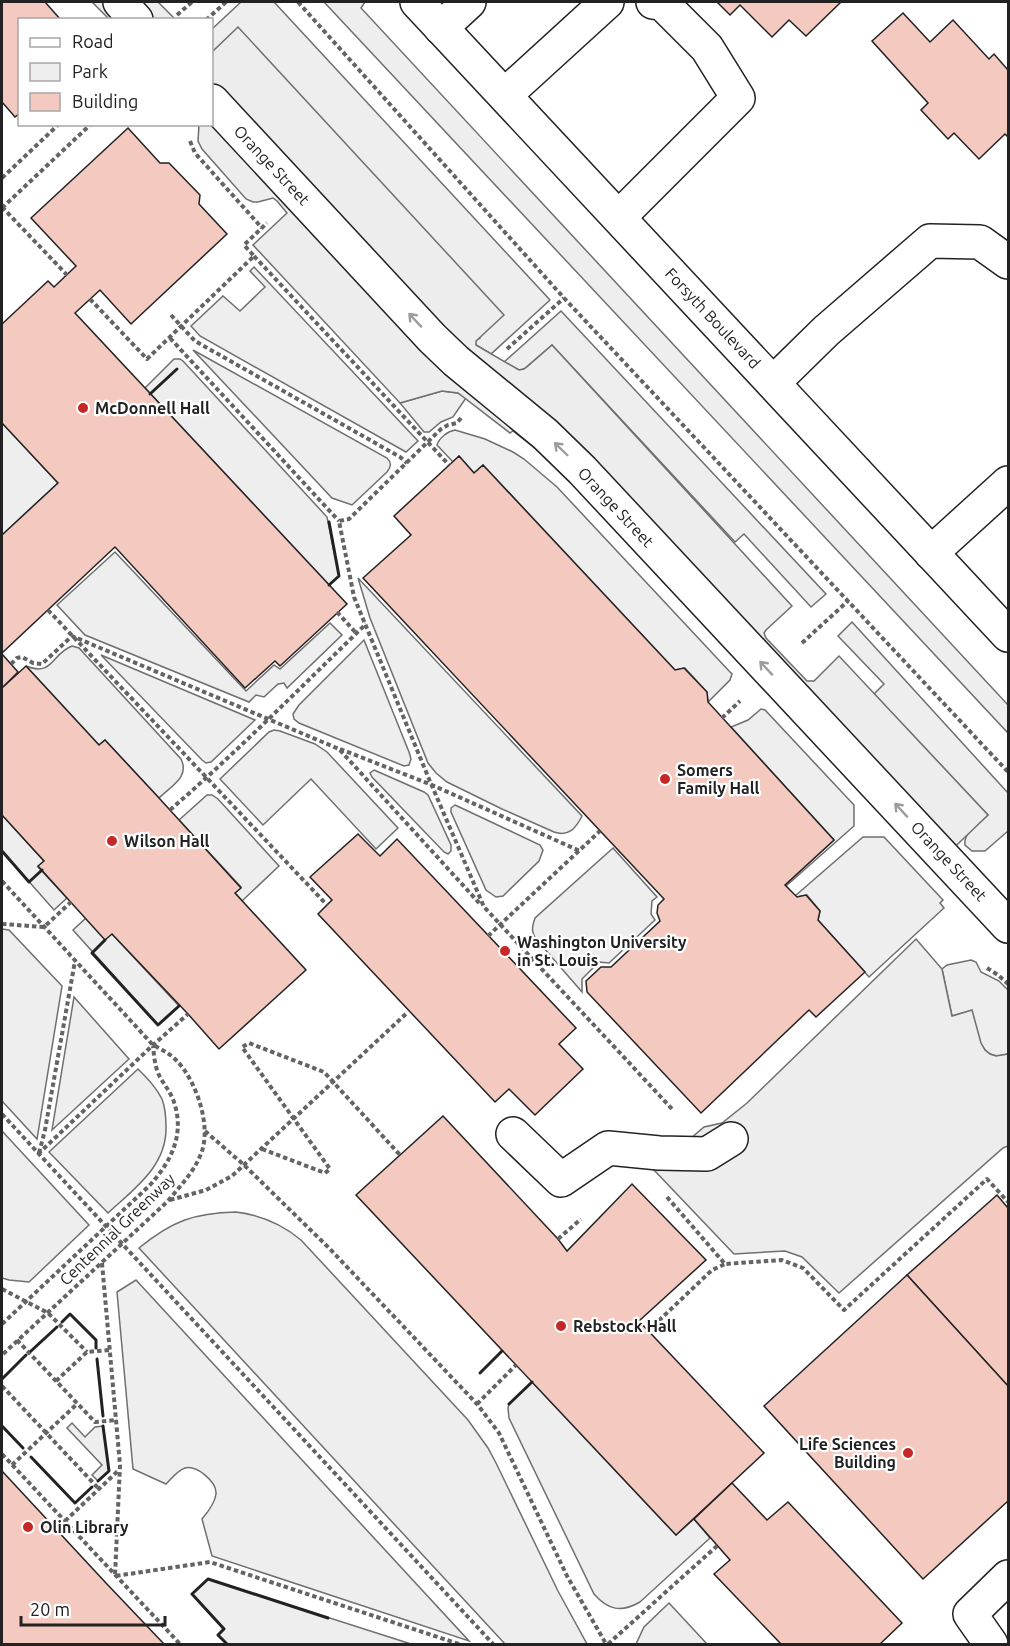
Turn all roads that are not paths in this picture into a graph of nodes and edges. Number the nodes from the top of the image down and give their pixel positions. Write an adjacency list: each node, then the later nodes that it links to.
1 (120, 2): 6 (main road)
2 (417, 2): 7 (main road, Forsyth Boulevard)
3 (469, 2): 7 (main road)
4 (607, 2): 8 (main road)
5 (653, 2): 10 (main road)
6 (134, 18)
7 (441, 27): 8 (main road, Forsyth Boulevard)
8 (505, 95): 10 (main road, Forsyth Boulevard)
9 (213, 102): 16 (main road, Orange Street, one-way to 9)
10 (619, 217): 12 (main road, Forsyth Boulevard)
11 (1008, 262): 12 (main road)
12 (773, 383): 14 (main road, Forsyth Boulevard)
13 (1008, 483): 14 (main road)
14 (931, 553): 15 (main road, Forsyth Boulevard)
15 (1008, 635)
16 (1005, 915)
17 (513, 1134): 18 (main road)
18 (730, 1139)
19 (1008, 1577): 20 (main road)
20 (991, 1644)

